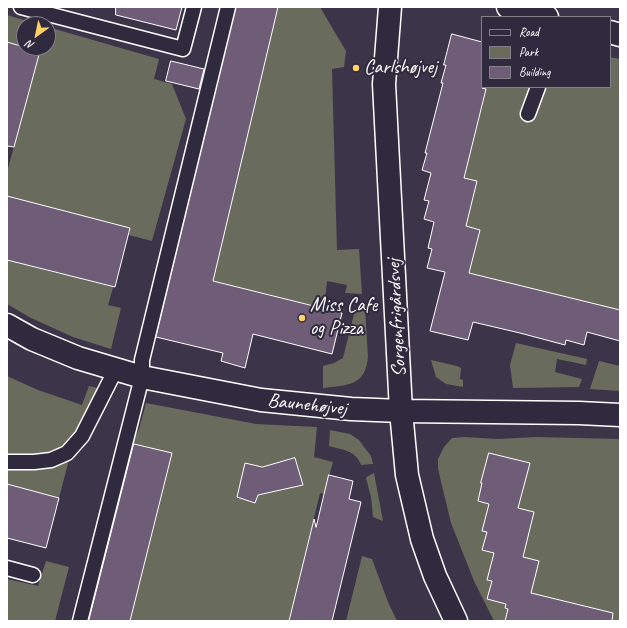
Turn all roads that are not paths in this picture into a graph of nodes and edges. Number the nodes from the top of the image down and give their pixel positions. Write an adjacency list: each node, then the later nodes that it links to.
1 (21, 7): 2 (lane)
2 (194, 7)
3 (228, 7): 11 (lane)
4 (390, 7): 12 (street, Sorgenfrigårdsvej)
5 (508, 7): 6 (street)
6 (543, 16)
7 (538, 88): 8 (lane)
8 (528, 114)
9 (7, 325): 10 (street, Baunehøjvej)
10 (116, 369): 11 (street, Baunehøjvej); 14 (lane)
11 (142, 377): 12 (street, Baunehøjvej); 17 (lane)
12 (401, 411): 13 (street, Baunehøjvej); 18 (street, Sorgenfrigårdsvej)
13 (620, 415)
14 (7, 462)
15 (7, 568): 16 (lane)
16 (33, 575)
17 (80, 621)
18 (456, 621)

